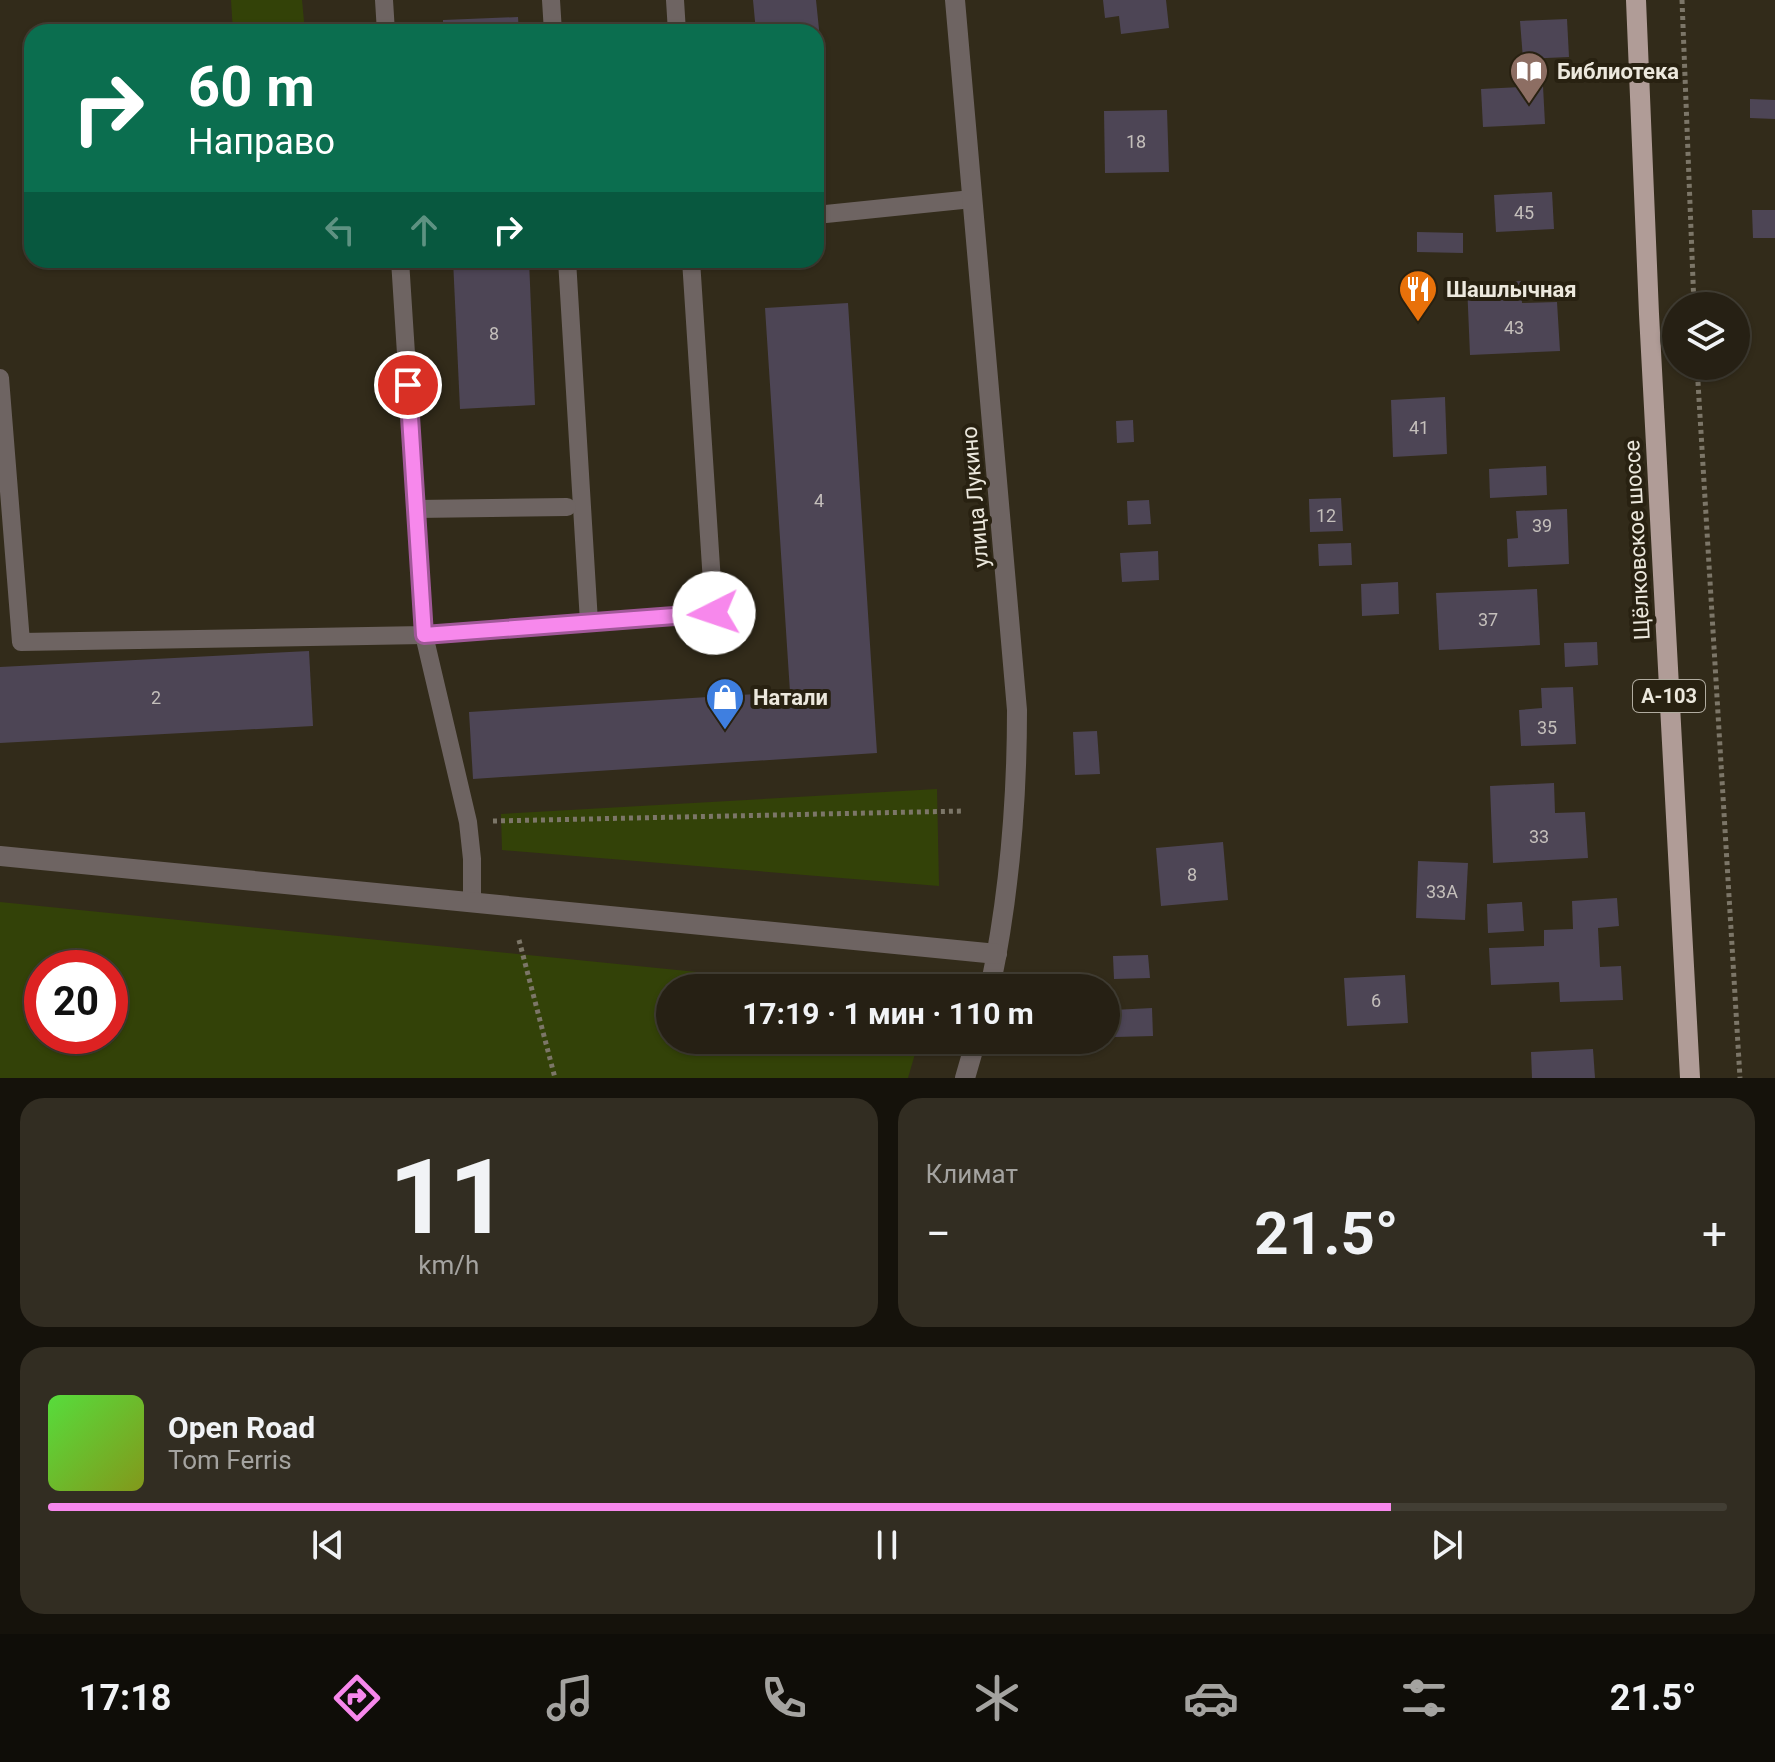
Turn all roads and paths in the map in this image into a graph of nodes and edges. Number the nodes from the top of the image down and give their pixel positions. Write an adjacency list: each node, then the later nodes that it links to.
1 (384, 0): 7 (lane)
2 (551, 0): 8 (lane)
3 (675, 0): 9 (lane)
4 (955, 0): 10 (street, улица Лукино)
5 (1636, 0): 32 (main road, Щёлковское шоссе / А-103)
6 (1682, 0): 15 (path)
7 (386, 24)
8 (552, 24)
9 (676, 24)
10 (972, 199): 11 (lane); 27 (street, улица Лукино)
11 (824, 214)
12 (401, 268): 19 (lane)
13 (567, 268): 20 (lane)
14 (692, 268): 20 (lane)
15 (1693, 292)
16 (0, 378): 21 (lane)
17 (1698, 380): 33 (path)
18 (567, 507): 19 (lane)
19 (416, 509): 21 (lane)
20 (589, 622): 21 (lane)
21 (424, 635): 23 (lane)
22 (964, 811): 23 (path)
23 (468, 822): 25 (lane)
24 (0, 856): 25 (street)
25 (472, 901): 27 (street)
26 (519, 940): 30 (path)
27 (997, 954): 28 (street, улица Лукино)
28 (993, 974)
29 (972, 1054): 31 (street)
30 (555, 1078)
31 (965, 1078)
32 (1690, 1078)
33 (1740, 1078)

